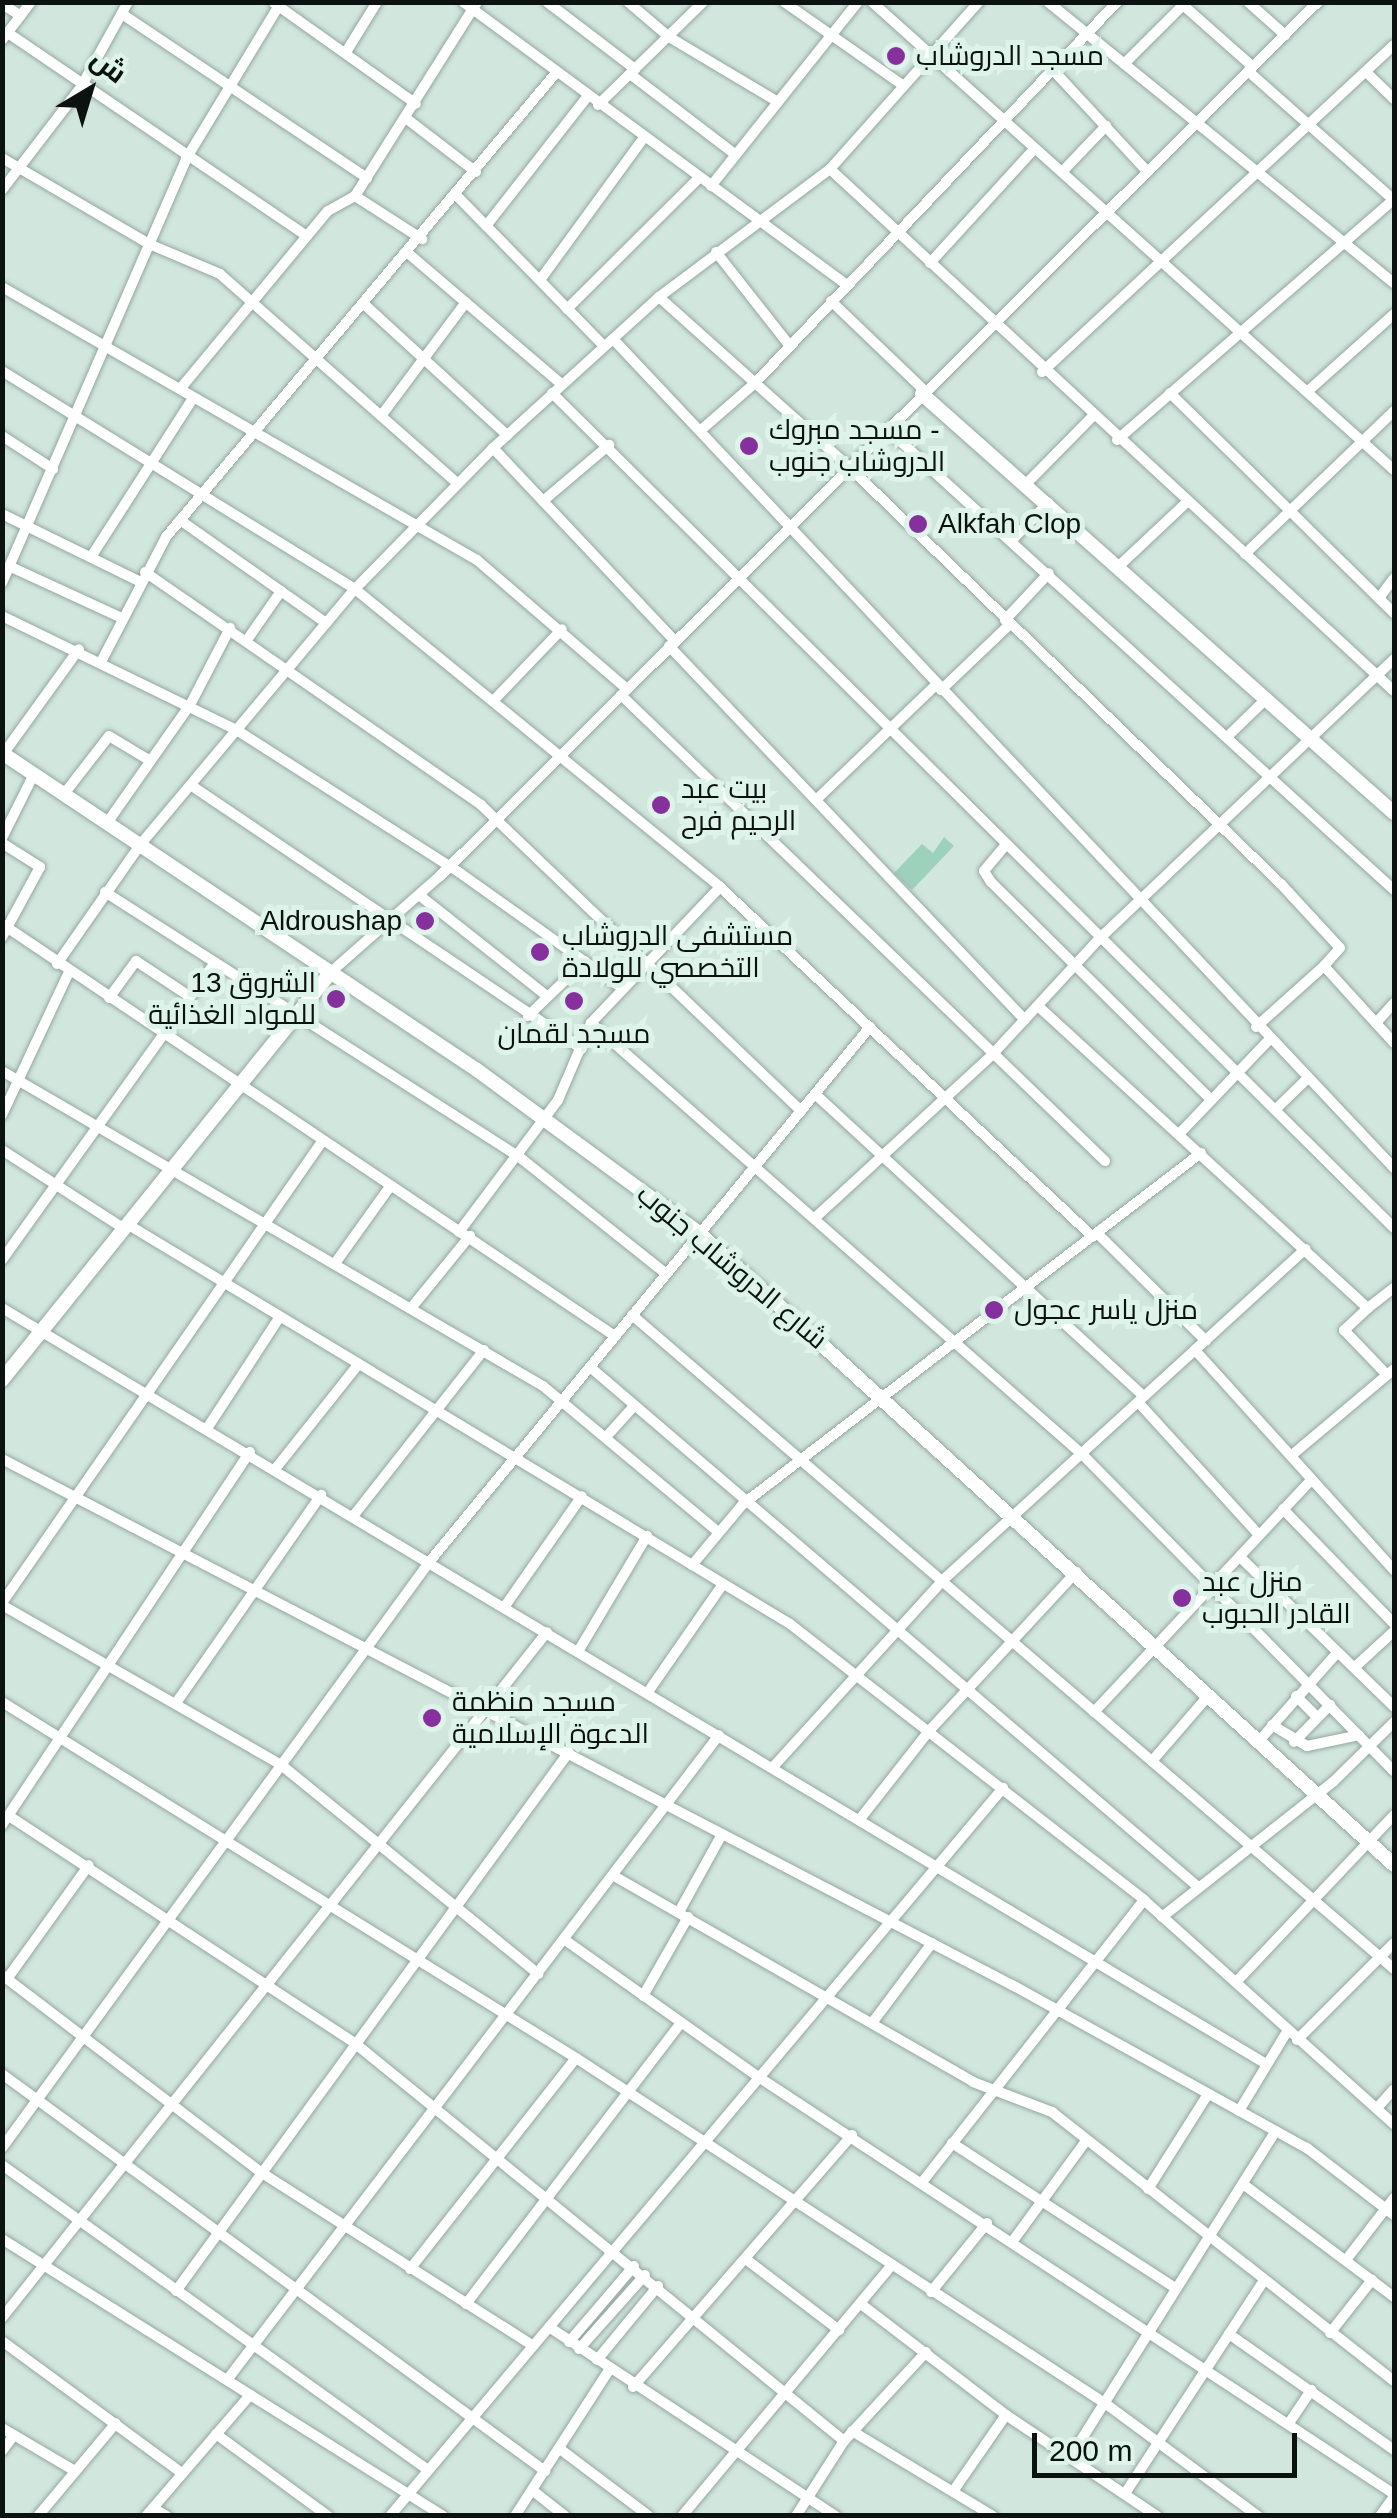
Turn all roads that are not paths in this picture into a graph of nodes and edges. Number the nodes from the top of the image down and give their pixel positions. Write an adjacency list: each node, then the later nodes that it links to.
1 (32, 2): 22 (street)
2 (128, 2): 21 (street)
3 (377, 2): 29 (street)
4 (462, 2): 19 (street)
5 (548, 2): 20 (street)
6 (628, 2): 27 (street)
7 (704, 2): 27 (street)
8 (784, 2): 23 (street)
9 (858, 2): 23 (street)
10 (872, 2): 30 (street)
11 (979, 2): 30 (street)
12 (1048, 2): 24 (street)
13 (1117, 2): 24 (street)
14 (1248, 2): 25 (street)
15 (1318, 2): 25 (street)
16 (2, 4): 22 (street)
17 (278, 4): 29 (street); 37 (street)
18 (1184, 4): 31 (street); 32 (street)
19 (475, 6): 36 (street); 43 (street)
20 (563, 6): 34 (street)
21 (122, 14): 37 (street); 38 (street)
22 (21, 16): 26 (street)
23 (835, 32): 39 (street); 42 (street)
24 (1087, 34): 31 (street); 33 (street)
25 (1285, 35): 32 (street)
26 (5, 36): 38 (street)
27 (669, 38): 34 (street); 42 (street)
28 (1394, 45): 35 (street)
29 (346, 52): 43 (street)
30 (933, 54): 39 (street); 46 (street)
31 (1124, 64): 47 (street)
32 (1250, 69): 47 (street); 48 (street)
33 (1052, 70): 46 (street); 49 (street)
34 (632, 71): 44 (street); 52 (street)
35 (1366, 72): 41 (street); 48 (street)
36 (555, 74): 40 (street); 59 (street)
37 (228, 82): 54 (street); 61 (street)
38 (81, 86): 54 (street); 55 (street)
39 (904, 86): 56 (street)
40 (587, 97): 44 (street); 70 (street)
41 (1394, 99)
42 (778, 102): 52 (street)
43 (416, 104): 45 (street)
44 (598, 106): 50 (street)
45 (407, 119): 59 (street); 61 (street)
46 (1003, 121): 51 (street); 71 (street)
47 (1196, 121): 57 (street); 58 (street)
48 (1306, 125): 57 (street); 67 (street)
49 (1106, 126): 58 (street); 60 (street)
50 (643, 139): 62 (street); 80 (street)
51 (1034, 149): 60 (street); 79 (street)
52 (736, 155): 63 (street)
53 (2, 158): 55 (street)
54 (186, 159): 72 (street); 74 (street)
55 (20, 168): 64 (street); 74 (street)
56 (830, 169): 69 (street); 71 (street)
57 (1258, 169): 75 (street); 78 (street)
58 (1147, 171): 68 (street)
59 (476, 172): 66 (street)
60 (1062, 172): 68 (street)
61 (367, 178): 65 (street)
62 (698, 178): 63 (street); 89 (street)
63 (711, 186): 69 (street)
64 (2, 190)
65 (355, 196): 72 (street); 73 (street)
66 (457, 196): 70 (street); 73 (street)
67 (1394, 199): 75 (street)
68 (1107, 210): 78 (street); 91 (street)
69 (757, 221): 76 (street); 82 (street)
70 (486, 226): 80 (street)
71 (900, 235): 79 (street); 82 (street)
72 (306, 236): 86 (street)
73 (422, 238): 77 (street)
74 (149, 244): 86 (street); 95 (street)
75 (1346, 244): 81 (street); 92 (street)
76 (716, 252): 84 (street); 94 (street)
77 (409, 254): 87 (street); 88 (street)
78 (1162, 260): 92 (street); 99 (street)
79 (930, 263): 91 (street)
80 (540, 280): 89 (street)
81 (1394, 283)
82 (846, 284): 85 (street)
83 (2, 287): 95 (street)
84 (659, 298): 93 (street); 100 (street)
85 (831, 300): 94 (street); 104 (street)
86 (252, 301): 97 (street); 102 (street)
87 (466, 302): 96 (street); 101 (street)
88 (365, 304): 96 (street); 97 (street)
89 (567, 309): 93 (street)
90 (1394, 314): 103 (street)
91 (993, 323): 99 (street); 104 (street)
92 (1242, 332): 103 (street); 105 (street)
93 (608, 343): 101 (street); 112 (street)
94 (790, 346): 100 (street)
95 (102, 350): 102 (street); 110 (street)
96 (420, 355): 108 (street); 114 (street)
97 (318, 359): 108 (street); 111 (street)
98 (2, 371): 110 (street)
99 (1042, 372): 109 (street)
100 (755, 384): 112 (street); 121 (street)
101 (557, 388): 114 (street); 118 (street)
102 (180, 389): 106 (street)
103 (1308, 391): 117 (street)
104 (923, 392): 113 (street); 125 (street)
105 (1170, 393): 116 (street); 130 (street)
106 (193, 398): 111 (street); 120 (street)
107 (1394, 411): 117 (street)
108 (381, 416): 124 (street)
109 (1092, 417): 116 (street); 125 (street)
110 (74, 420): 120 (street); 122 (street)
111 (254, 429): 126 (street); 135 (street)
112 (702, 430): 133 (street)
113 (888, 430): 121 (street); 136 (street)
114 (507, 435): 119 (street)
115 (2, 436): 122 (street)
116 (1117, 440): 129 (street)
117 (1361, 441): 123 (street); 130 (street)
118 (608, 445): 127 (street); 142 (street)
119 (493, 448): 124 (street); 127 (street)
120 (146, 464): 126 (street); 138 (street)
121 (849, 468): 133 (street); 153 (street)
122 (54, 469): 134 (street)
123 (1394, 470)
124 (456, 483): 135 (street)
125 (1026, 484): 128 (street)
126 (200, 495): 132 (street); 146 (street)
127 (543, 502): 157 (street)
128 (1048, 503): 136 (street); 139 (street)
129 (1186, 503): 137 (street); 139 (street)
130 (1289, 510): 137 (street); 148 (street)
131 (2, 514): 134 (street)
132 (180, 520): 143 (street); 147 (street)
133 (790, 526): 142 (street); 163 (street)
134 (32, 528): 138 (street); 140 (street)
135 (422, 528): 146 (street); 155 (street)
136 (1012, 540): 141 (street)
137 (1245, 554): 162 (street)
138 (91, 557): 143 (street)
139 (1120, 565): 166 (street)
140 (11, 566): 145 (street); 151 (street)
141 (1049, 573): 153 (street); 171 (street)
142 (740, 575): 157 (street); 170 (street)
143 (143, 577): 151 (street); 154 (street)
144 (1394, 578): 148 (street)
145 (2, 583)
146 (354, 589): 152 (street); 167 (street)
147 (281, 591): 152 (street); 156 (street)
148 (1378, 598): 149 (street)
149 (1394, 613)
150 (2, 616): 158 (street)
151 (122, 618): 160 (street)
152 (326, 622): 161 (street)
153 (1008, 622): 163 (street); 184 (street)
154 (230, 628): 156 (street); 168 (street)
155 (562, 629): 165 (street); 167 (street)
156 (247, 640): 161 (street)
157 (672, 643): 165 (street); 180 (street)
158 (79, 649): 160 (street); 173 (street)
159 (1394, 658): 162 (street)
160 (102, 660): 168 (street)
161 (288, 668): 169 (street); 182 (street)
162 (1377, 675): 164 (street); 172 (street)
163 (938, 688): 170 (street); 193 (street)
164 (1394, 690)
165 (624, 692): 174 (street); 222 (street)
166 (1268, 697): 171 (street); 172 (street)
167 (494, 700): 174 (street)
168 (190, 705): 169 (street); 175 (street)
169 (235, 729): 178 (street); 188 (street)
170 (888, 729): 180 (street); 187 (street)
171 (1229, 736): 177 (street)
172 (1314, 737): 177 (street); 181 (street)
173 (3, 753): 176 (street, شارع الدروشاب جنوب)
174 (561, 754): 182 (street); 189 (street)
175 (149, 760): 179 (street); 183 (street)
176 (34, 774): 179 (street, شارع الدروشاب جنوب); 185 (street)
177 (1273, 776): 184 (street); 190 (street)
178 (192, 786): 186 (street); 194 (street)
179 (64, 794): 183 (street, شارع الدروشاب جنوب)
180 (818, 798): 213 (street)
181 (1394, 813)
182 (496, 820): 188 (street); 199 (street)
183 (107, 823): 186 (street, شارع الدروشاب جنوب)
184 (1220, 823): 193 (street); 202 (street)
185 (2, 841): 195 (street)
186 (140, 845): 191 (street); 204 (street, شارع الدروشاب جنوب)
187 (1004, 847): 196 (street); 200 (street)
188 (450, 866): 192 (street); 197 (street)
189 (720, 887): 199 (street); 216 (street)
190 (1394, 890)
191 (106, 892): 198 (street); 201 (street)
192 (419, 895): 194 (street); 207 (street)
193 (1137, 902): 196 (street); 217 (street)
194 (391, 920): 204 (street); 211 (street)
195 (4, 930): 201 (street)
196 (1099, 939): 200 (street); 224 (street)
197 (585, 961): 205 (street); 207 (street)
198 (215, 962): 206 (street); 212 (street)
199 (646, 962): 205 (street); 232 (street)
200 (1076, 963): 210 (street); 230 (street)
201 (57, 964): 203 (street)
202 (1324, 966): 215 (street); 217 (street)
203 (70, 972): 208 (street); 226 (street)
204 (332, 972): 212 (street); 234 (street, شارع الدروشاب جنوب)
205 (622, 988): 214 (street)
206 (189, 996): 208 (street); 218 (street)
207 (548, 997): 211 (street)
208 (108, 998): 218 (street)
209 (1394, 1004): 215 (street)
210 (1038, 1006): 213 (street); 236 (street)
211 (528, 1016): 221 (street)
212 (296, 1017): 227 (street); 240 (street)
213 (1025, 1020): 222 (street)
214 (591, 1023): 221 (street); 243 (street)
215 (1376, 1023): 220 (street)
216 (870, 1027): 228 (street); 229 (street)
217 (1256, 1027): 219 (street)
218 (162, 1034): 227 (street); 235 (street)
219 (1269, 1040): 224 (street); 225 (street)
220 (1394, 1043)
221 (582, 1049): 234 (street)
222 (992, 1054): 229 (street); 242 (street)
223 (2, 1071): 226 (street)
224 (1238, 1071): 230 (street); 231 (street)
225 (1308, 1078): 231 (street); 244 (street)
226 (21, 1082): 233 (street); 235 (street)
227 (236, 1088): 237 (street); 245 (street)
228 (815, 1094): 232 (street); 241 (street)
229 (943, 1096): 241 (street); 254 (street)
230 (1211, 1100): 236 (street)
231 (1276, 1109): 251 (street)
232 (801, 1110): 243 (street)
233 (2, 1115)
234 (545, 1118): 240 (street); 252 (street, شارع الدروشاب جنوب)
235 (95, 1124): 245 (street); 246 (street)
236 (1180, 1132): 239 (street)
237 (321, 1143): 247 (street); 249 (street)
238 (2, 1150): 246 (street)
239 (1201, 1153): 254 (street); 256 (street)
240 (518, 1156): 253 (street); 259 (street)
241 (882, 1156): 248 (street); 262 (street)
242 (1105, 1161)
243 (760, 1164): 248 (street); 252 (street)
244 (1394, 1168)
245 (171, 1169): 249 (street); 250 (street)
246 (54, 1182): 250 (street); 255 (street)
247 (389, 1188): 253 (street); 258 (street)
248 (816, 1216): 271 (street)
249 (266, 1220): 258 (street); 260 (street)
250 (125, 1226): 260 (street); 268 (street)
251 (1394, 1228)
252 (699, 1233): 259 (street); 279 (street, شارع الدروشاب جنوب)
253 (464, 1234): 263 (street); 269 (street)
254 (1096, 1237): 262 (street); 270 (street)
255 (6, 1246): 257 (street)
256 (1306, 1249): 265 (street); 270 (street)
257 (2, 1260)
258 (336, 1262): 263 (street)
259 (665, 1273): 266 (street)
260 (219, 1280): 267 (street); 278 (street)
261 (1394, 1288): 265 (street)
262 (1027, 1289): 271 (street); 280 (street)
263 (412, 1306): 272 (street)
264 (2, 1308): 268 (street)
265 (1368, 1308): 276 (street)
266 (632, 1315): 269 (street); 290 (street)
267 (279, 1318): 274 (street); 284 (street)
268 (43, 1328): 277 (street); 278 (street)
269 (615, 1336): 275 (street)
270 (1206, 1341): 273 (street)
271 (958, 1346): 279 (street); 288 (street)
272 (484, 1350): 281 (street); 283 (street)
273 (1195, 1350): 280 (street); 287 (street)
274 (358, 1365): 283 (street); 292 (street)
275 (590, 1366): 281 (street); 282 (street)
276 (1391, 1372): 287 (street)
277 (2, 1380)
278 (146, 1390): 284 (street); 296 (street)
279 (882, 1397): 290 (street); 300 (street, شارع الدروشاب جنوب)
280 (1140, 1399): 288 (street); 302 (street)
281 (561, 1400): 285 (street); 289 (street)
282 (634, 1406): 285 (street); 297 (street)
283 (436, 1412): 289 (street); 299 (street)
284 (208, 1427): 286 (street)
285 (606, 1436): 301 (street)
286 (250, 1452): 292 (street); 304 (street)
287 (1292, 1455): 293 (street)
288 (1084, 1456): 300 (street); 312 (street)
289 (514, 1457): 295 (street); 306 (street)
290 (801, 1458): 297 (street); 310 (street)
291 (2, 1459): 296 (street)
292 (276, 1468): 294 (street)
293 (1312, 1480): 298 (street); 308 (street)
294 (321, 1495): 299 (street); 313 (street)
295 (582, 1496): 303 (street); 315 (street)
296 (74, 1498): 304 (street); 314 (street)
297 (743, 1504): 301 (street); 318 (street)
298 (1282, 1509): 302 (street); 316 (street)
299 (354, 1515): 306 (street)
300 (1014, 1516): 309 (street, شارع الدروشاب جنوب); 310 (street)
301 (716, 1530): 307 (street)
302 (1258, 1534): 305 (street)
303 (647, 1536): 307 (street); 322 (street)
304 (184, 1554): 313 (street); 324 (street)
305 (1240, 1557): 312 (street); 323 (street)
306 (430, 1561): 315 (street); 321 (street)
307 (692, 1565): 311 (street)
308 (1394, 1570)
309 (1076, 1572): 319 (street); 320 (street, شارع الدروشاب جنوب)
310 (943, 1580): 318 (street); 319 (street)
311 (723, 1584): 326 (street); 328 (street)
312 (1210, 1586): 320 (street); 327 (street)
313 (256, 1590): 321 (street); 333 (street)
314 (2, 1604): 324 (street)
315 (505, 1606): 317 (street)
316 (1394, 1627): 325 (street)
317 (546, 1632): 322 (street); 336 (street)
318 (893, 1633): 326 (street); 329 (street)
319 (1013, 1642): 329 (street); 337 (street)
320 (1156, 1645): 330 (street, شارع الدروشاب جنوب); 337 (street)
321 (365, 1647): 336 (street); 350 (street)
322 (579, 1650): 328 (street)
323 (1338, 1652): 325 (street); 327 (street)
324 (110, 1666): 333 (street); 344 (street)
325 (1355, 1667): 335 (street)
326 (857, 1677): 341 (street); 351 (street)
327 (1308, 1682): 331 (street); 334 (street)
328 (648, 1692): 342 (street)
329 (964, 1694): 341 (street); 370 (street)
330 (1209, 1694): 345 (street, شارع الدروشاب جنوب); 349 (street)
331 (1296, 1696): 338 (street); 340 (street)
332 (2, 1702): 344 (street)
333 (176, 1703): 350 (street)
334 (1330, 1705): 338 (street); 343 (street)
335 (1394, 1707)
336 (484, 1709): 348 (street); 363 (street)
337 (1094, 1712): 349 (street)
338 (1314, 1716): 346 (street)
339 (1394, 1722): 347 (street)
340 (1272, 1724): 345 (street); 346 (street)
341 (929, 1732): 353 (street); 360 (street)
342 (719, 1735): 351 (street); 357 (street)
343 (1360, 1735): 346 (street); 347 (street)
344 (61, 1738): 356 (street); 362 (street)
345 (1258, 1742): 355 (street, شارع الدروشاب جنوب)
346 (1294, 1742)
347 (1372, 1748): 352 (street); 355 (street)
348 (569, 1752): 357 (street); 374 (street)
349 (1152, 1761): 365 (street)
350 (280, 1764): 362 (street); 363 (street)
351 (773, 1767): 360 (street)
352 (1394, 1771)
353 (1003, 1788): 367 (street); 372 (street)
354 (2, 1794): 356 (street)
355 (1313, 1798): 364 (street, شارع الدروشاب جنوب); 365 (street)
356 (16, 1804): 359 (street)
357 (669, 1805): 361 (street); 369 (street)
358 (1394, 1815): 364 (street)
359 (6, 1820): 366 (street)
360 (860, 1820): 367 (street)
361 (722, 1834): 375 (street); 378 (street)
362 (227, 1840): 373 (street); 376 (street)
363 (376, 1840): 373 (street); 374 (street)
364 (1364, 1841): 368 (street, شارع الدروشاب جنوب); 371 (street)
365 (1247, 1843): 370 (street); 371 (street)
366 (89, 1865): 376 (street); 387 (street)
367 (936, 1865): 378 (street); 384 (street)
368 (1394, 1865)
369 (614, 1876): 375 (street); 379 (street)
370 (1197, 1886): 377 (street)
371 (1311, 1897): 382 (street); 389 (street)
372 (1144, 1900): 377 (street); 384 (street)
373 (328, 1904): 383 (street); 388 (street)
374 (456, 1906): 383 (street); 386 (street)
375 (683, 1914): 390 (street); 391 (street)
376 (170, 1917): 388 (street); 397 (street)
377 (1162, 1917): 389 (street)
378 (888, 1921): 380 (street); 391 (street)
379 (564, 1940): 386 (street); 390 (street)
380 (932, 1943): 392 (street); 395 (street)
381 (1394, 1943): 382 (street)
382 (1380, 1957): 385 (street); 396 (street)
383 (418, 1959): 393 (street); 398 (street)
384 (1094, 1961): 392 (street); 400 (street)
385 (1394, 1969)
386 (538, 1974): 393 (street)
387 (5, 1977): 397 (street)
388 (266, 1981): 398 (street); 408 (street)
389 (1236, 1981): 396 (street)
390 (644, 1996): 394 (street)
391 (827, 1999): 395 (street); 402 (street)
392 (1058, 2012): 403 (street); 406 (street)
393 (507, 2014): 399 (street); 410 (street)
394 (681, 2023): 402 (street); 405 (street)
395 (872, 2024): 403 (street)
396 (1293, 2035): 400 (street); 409 (street)
397 (81, 2038): 407 (street); 408 (street)
398 (358, 2045): 410 (street); 422 (street)
399 (576, 2058): 405 (street); 419 (street)
400 (1266, 2064): 411 (street)
401 (2, 2074): 407 (street)
402 (760, 2078): 414 (street); 416 (street)
403 (992, 2089): 415 (street); 417 (street)
404 (1394, 2090): 409 (street)
405 (628, 2092): 416 (street); 427 (street)
406 (1208, 2094): 411 (street); 425 (street)
407 (37, 2099): 418 (street); 420 (street)
408 (168, 2102): 420 (street); 422 (street)
409 (1377, 2108): 412 (street)
410 (435, 2110): 419 (street); 433 (street)
411 (1240, 2111): 413 (street)
412 (1394, 2124)
413 (1276, 2130): 424 (street); 430 (street)
414 (852, 2135): 423 (street); 428 (street)
415 (1086, 2141): 425 (street); 429 (street)
416 (703, 2142): 428 (street); 438 (street)
417 (952, 2143): 423 (street); 429 (street)
418 (2, 2148)
419 (496, 2159): 427 (street); 445 (street)
420 (122, 2162): 431 (street); 434 (street)
421 (2, 2165): 431 (street)
422 (262, 2173): 433 (street); 434 (street)
423 (923, 2182): 432 (street)
424 (1247, 2187): 436 (street); 440 (street)
425 (1148, 2189): 436 (street)
426 (1394, 2198): 430 (street)
427 (547, 2199): 438 (street); 459 (street)
428 (796, 2202): 439 (street); 442 (street)
429 (1040, 2205): 437 (street); 452 (street)
430 (1390, 2212): 440 (street)
431 (76, 2218): 441 (street); 453 (street)
432 (987, 2223): 437 (street); 455 (street)
433 (341, 2227): 445 (street); 451 (street)
434 (220, 2232): 451 (street); 453 (street)
435 (2, 2239): 441 (street)
436 (1212, 2239): 448 (street); 452 (street)
437 (1012, 2242): 467 (street)
438 (613, 2249): 443 (street); 444 (street)
439 (747, 2260): 462 (street); 466 (street)
440 (1346, 2260): 447 (street)
441 (41, 2265): 463 (street); 478 (street)
442 (892, 2265): 455 (street); 460 (street)
443 (634, 2266): 446 (street); 449 (street)
444 (598, 2267): 449 (street); 458 (street)
445 (410, 2269): 459 (street)
446 (645, 2275): 450 (street); 454 (street)
447 (1372, 2280): 456 (street); 468 (street)
448 (1264, 2282): 468 (street); 469 (street)
449 (618, 2285): 454 (street); 461 (street)
450 (658, 2286): 457 (street); 462 (street)
451 (296, 2288): 473 (street); 486 (street)
452 (1175, 2288): 467 (street)
453 (176, 2291): 473 (street)
454 (631, 2292): 457 (street); 464 (street)
455 (931, 2292): 484 (street)
456 (1394, 2297)
457 (646, 2300): 475 (street)
458 (570, 2301): 461 (street); 465 (street)
459 (466, 2304): 471 (street)
460 (862, 2304): 466 (street); 474 (street)
461 (592, 2313): 464 (street); 472 (street)
462 (694, 2316): 480 (street); 483 (street)
463 (2, 2318)
464 (607, 2320): 472 (street)
465 (549, 2327): 471 (street); 472 (street)
466 (839, 2330): 483 (street)
467 (1151, 2330): 476 (street); 484 (street)
468 (1330, 2333): 479 (street)
469 (1229, 2334): 476 (street); 481 (street)
470 (2, 2341): 487 (street)
471 (532, 2345): 486 (street)
472 (574, 2345): 475 (street)
473 (253, 2347): 478 (street); 499 (street)
474 (926, 2352): 485 (street); 492 (street)
475 (597, 2360): 477 (street)
476 (1206, 2369): 488 (street); 493 (street)
477 (609, 2370): 480 (street); 494 (street)
478 (227, 2380): 482 (street)
479 (1394, 2381)
480 (633, 2386): 497 (street)
481 (1310, 2390): 488 (street); 495 (street)
482 (250, 2395): 490 (street); 505 (street)
483 (787, 2399): 492 (street); 497 (street)
484 (1106, 2404): 493 (street); 498 (street)
485 (1006, 2415): 498 (street); 504 (street)
486 (471, 2417): 499 (street); 500 (street)
487 (116, 2423): 501 (street); 502 (street)
488 (1289, 2423): 507 (street)
489 (2, 2428): 491 (street)
490 (216, 2434): 502 (street); 514 (street)
491 (14, 2435): 496 (street); 501 (street)
492 (848, 2436): 504 (street); 508 (street)
493 (1159, 2444): 506 (street); 524 (street)
494 (560, 2449): 500 (street); 519 (street)
495 (1394, 2450)
496 (2, 2451)
497 (735, 2456): 508 (street); 520 (street)
498 (1071, 2456): 506 (street)
499 (428, 2470): 505 (street)
500 (544, 2470): 503 (street)
501 (76, 2471): 512 (street)
502 (182, 2473): 509 (street)
503 (532, 2490): 517 (street); 518 (street)
504 (954, 2490): 511 (street)
505 (410, 2491): 515 (street); 516 (street)
506 (1126, 2492): 510 (street)
507 (1394, 2496): 525 (street)
508 (808, 2499): 521 (street); 522 (street)
509 (149, 2512): 513 (street)
510 (1144, 2512): 523 (street)
511 (992, 2515)
512 (38, 2516)
513 (168, 2516)
514 (328, 2516)
515 (390, 2516)
516 (443, 2516)
517 (514, 2516)
518 (565, 2516)
519 (649, 2516)
520 (682, 2516)
521 (796, 2516)
522 (836, 2516)
523 (1157, 2516)
524 (1258, 2516)
525 (1380, 2516)

